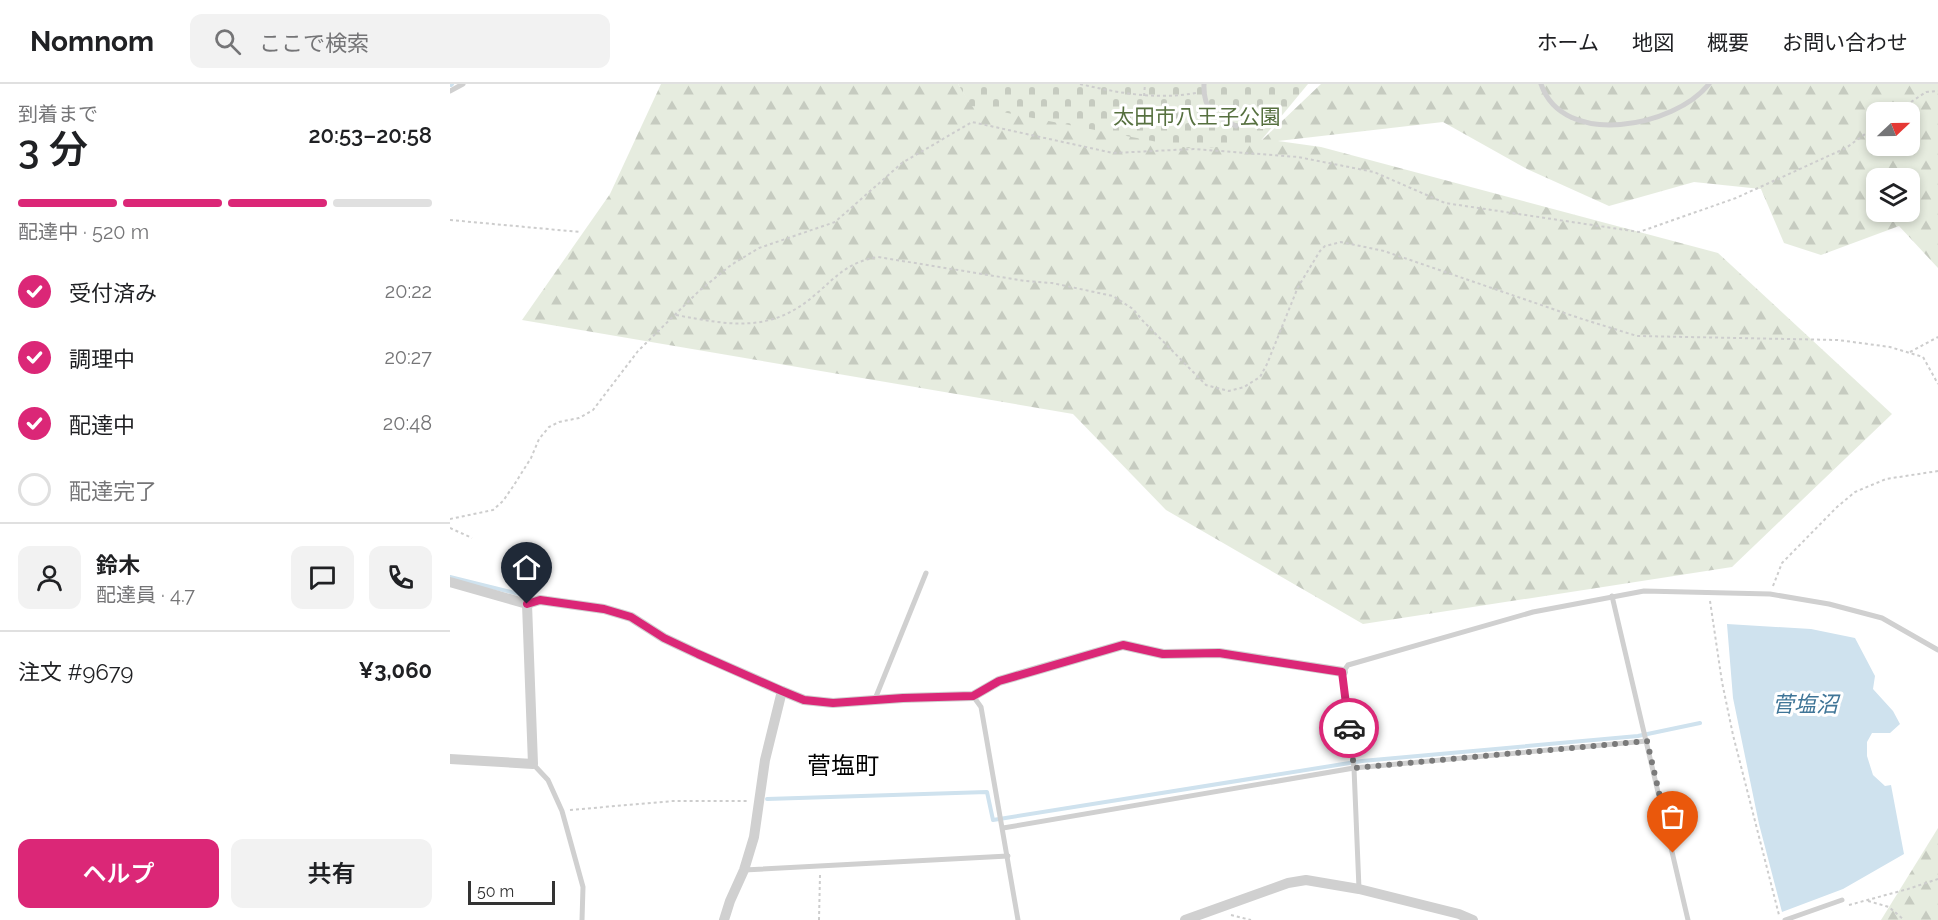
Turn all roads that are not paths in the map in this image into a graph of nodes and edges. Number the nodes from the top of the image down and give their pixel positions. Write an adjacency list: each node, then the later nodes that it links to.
1 (463, 84): 5 (lane)
2 (1204, 84): 6 (lane)
3 (1541, 84): 4 (lane)
4 (1708, 84)
5 (450, 91)
6 (1236, 126)
7 (926, 573): 15 (lane)
8 (450, 582): 10 (street)
9 (1612, 596): 11 (lane); 12 (lane); 16 (lane)
10 (527, 604): 13 (street); 18 (street)
11 (1938, 650)
12 (1342, 672): 14 (street); 19 (lane)
13 (782, 691): 15 (street); 22 (street)
14 (973, 696): 15 (street); 20 (lane)
15 (875, 699)
16 (1647, 741): 19 (lane); 30 (lane)
17 (450, 759): 18 (street)
18 (533, 765): 25 (lane)
19 (1354, 768): 20 (lane); 23 (lane)
20 (1003, 828): 21 (lane)
21 (1008, 856): 22 (lane); 27 (lane)
22 (744, 870): 26 (street)
23 (1359, 890): 28 (street); 29 (street)
24 (1842, 900): 31 (lane)
25 (582, 920)
26 (724, 920)
27 (1018, 920)
28 (1185, 920)
29 (1473, 920)
30 (1688, 920)
31 (1785, 920)

